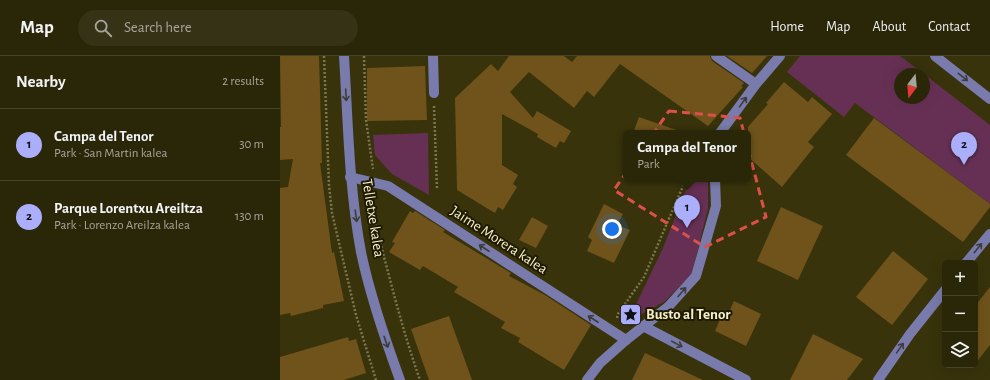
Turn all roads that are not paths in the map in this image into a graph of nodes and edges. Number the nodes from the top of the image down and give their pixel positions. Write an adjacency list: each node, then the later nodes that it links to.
1 (344, 56): 10 (street, Telletxe kalea, one-way to 10)
2 (433, 56): 7 (street)
3 (716, 56): 6 (street)
4 (780, 56): 6 (street)
5 (935, 56): 8 (street, one-way to 8)
6 (756, 84): 9 (street, one-way to 6)
7 (434, 93)
8 (990, 99)
9 (722, 130)
10 (350, 177): 16 (street, Jaime Morera kalea, one-way to 10); 17 (street, Telletxe kalea, one-way to 17)
11 (715, 182): 15 (street, one-way to 11)
12 (990, 234): 13 (street, one-way to 12)
13 (968, 260)
14 (942, 294): 20 (street, one-way to 14)
15 (643, 326): 16 (street); 19 (street, one-way to 19)
16 (626, 340): 18 (street)
17 (400, 380)
18 (587, 380)
19 (746, 380)
20 (878, 380)

